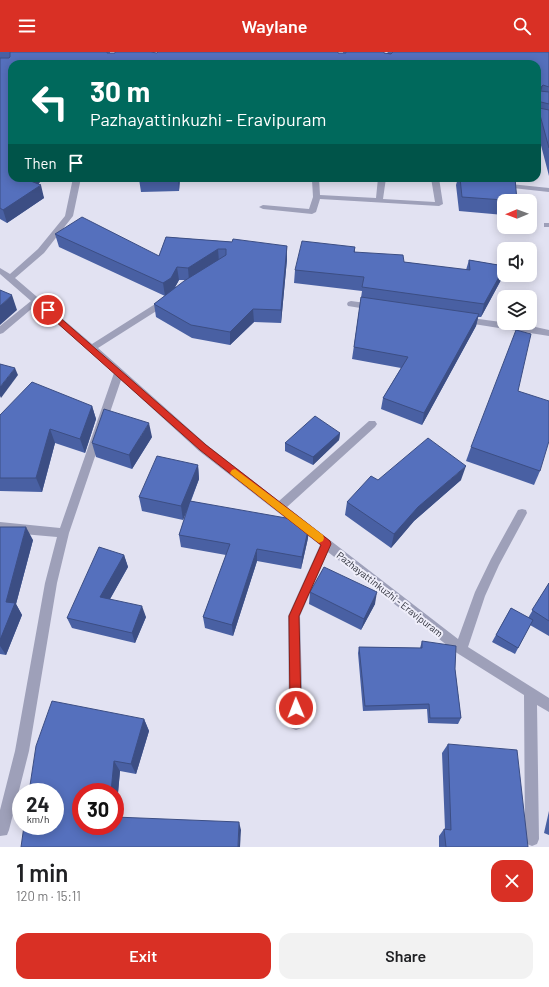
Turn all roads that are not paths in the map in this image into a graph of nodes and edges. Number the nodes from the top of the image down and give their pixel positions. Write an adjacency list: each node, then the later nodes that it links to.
1 (76, 182): 11 (street)
2 (315, 182): 7 (street)
3 (381, 182): 8 (street)
4 (436, 182): 8 (street)
5 (495, 184): 6 (street)
6 (549, 190)
7 (317, 197): 8 (street); 9 (street)
8 (379, 200)
9 (263, 207)
10 (0, 270): 11 (street, Pazhayattinkuzhi - Eravipuram)
11 (9, 279): 13 (street, Pazhayattinkuzhi - Eravipuram)
12 (170, 298): 19 (street)
13 (36, 301): 17 (street); 19 (street, Pazhayattinkuzhi - Eravipuram)
14 (351, 304): 15 (street)
15 (382, 308)
16 (453, 318): 18 (street)
17 (0, 331)
18 (549, 333)
19 (92, 348): 20 (street, Pazhayattinkuzhi - Eravipuram)
20 (119, 373): 22 (street, Pazhayattinkuzhi - Eravipuram); 25 (street)
21 (372, 424): 22 (street)
22 (280, 507): 26 (street, Pazhayattinkuzhi - Eravipuram)
23 (522, 513): 27 (street)
24 (0, 527): 25 (street)
25 (64, 533): 31 (street)
26 (326, 544): 27 (street, Pazhayattinkuzhi - Eravipuram); 30 (street)
27 (461, 650): 28 (street, Pazhayattinkuzhi - Eravipuram)
28 (530, 692): 29 (street, Pazhayattinkuzhi - Eravipuram); 32 (street)
29 (549, 706)
30 (296, 723)
31 (2, 830)
32 (532, 839)

